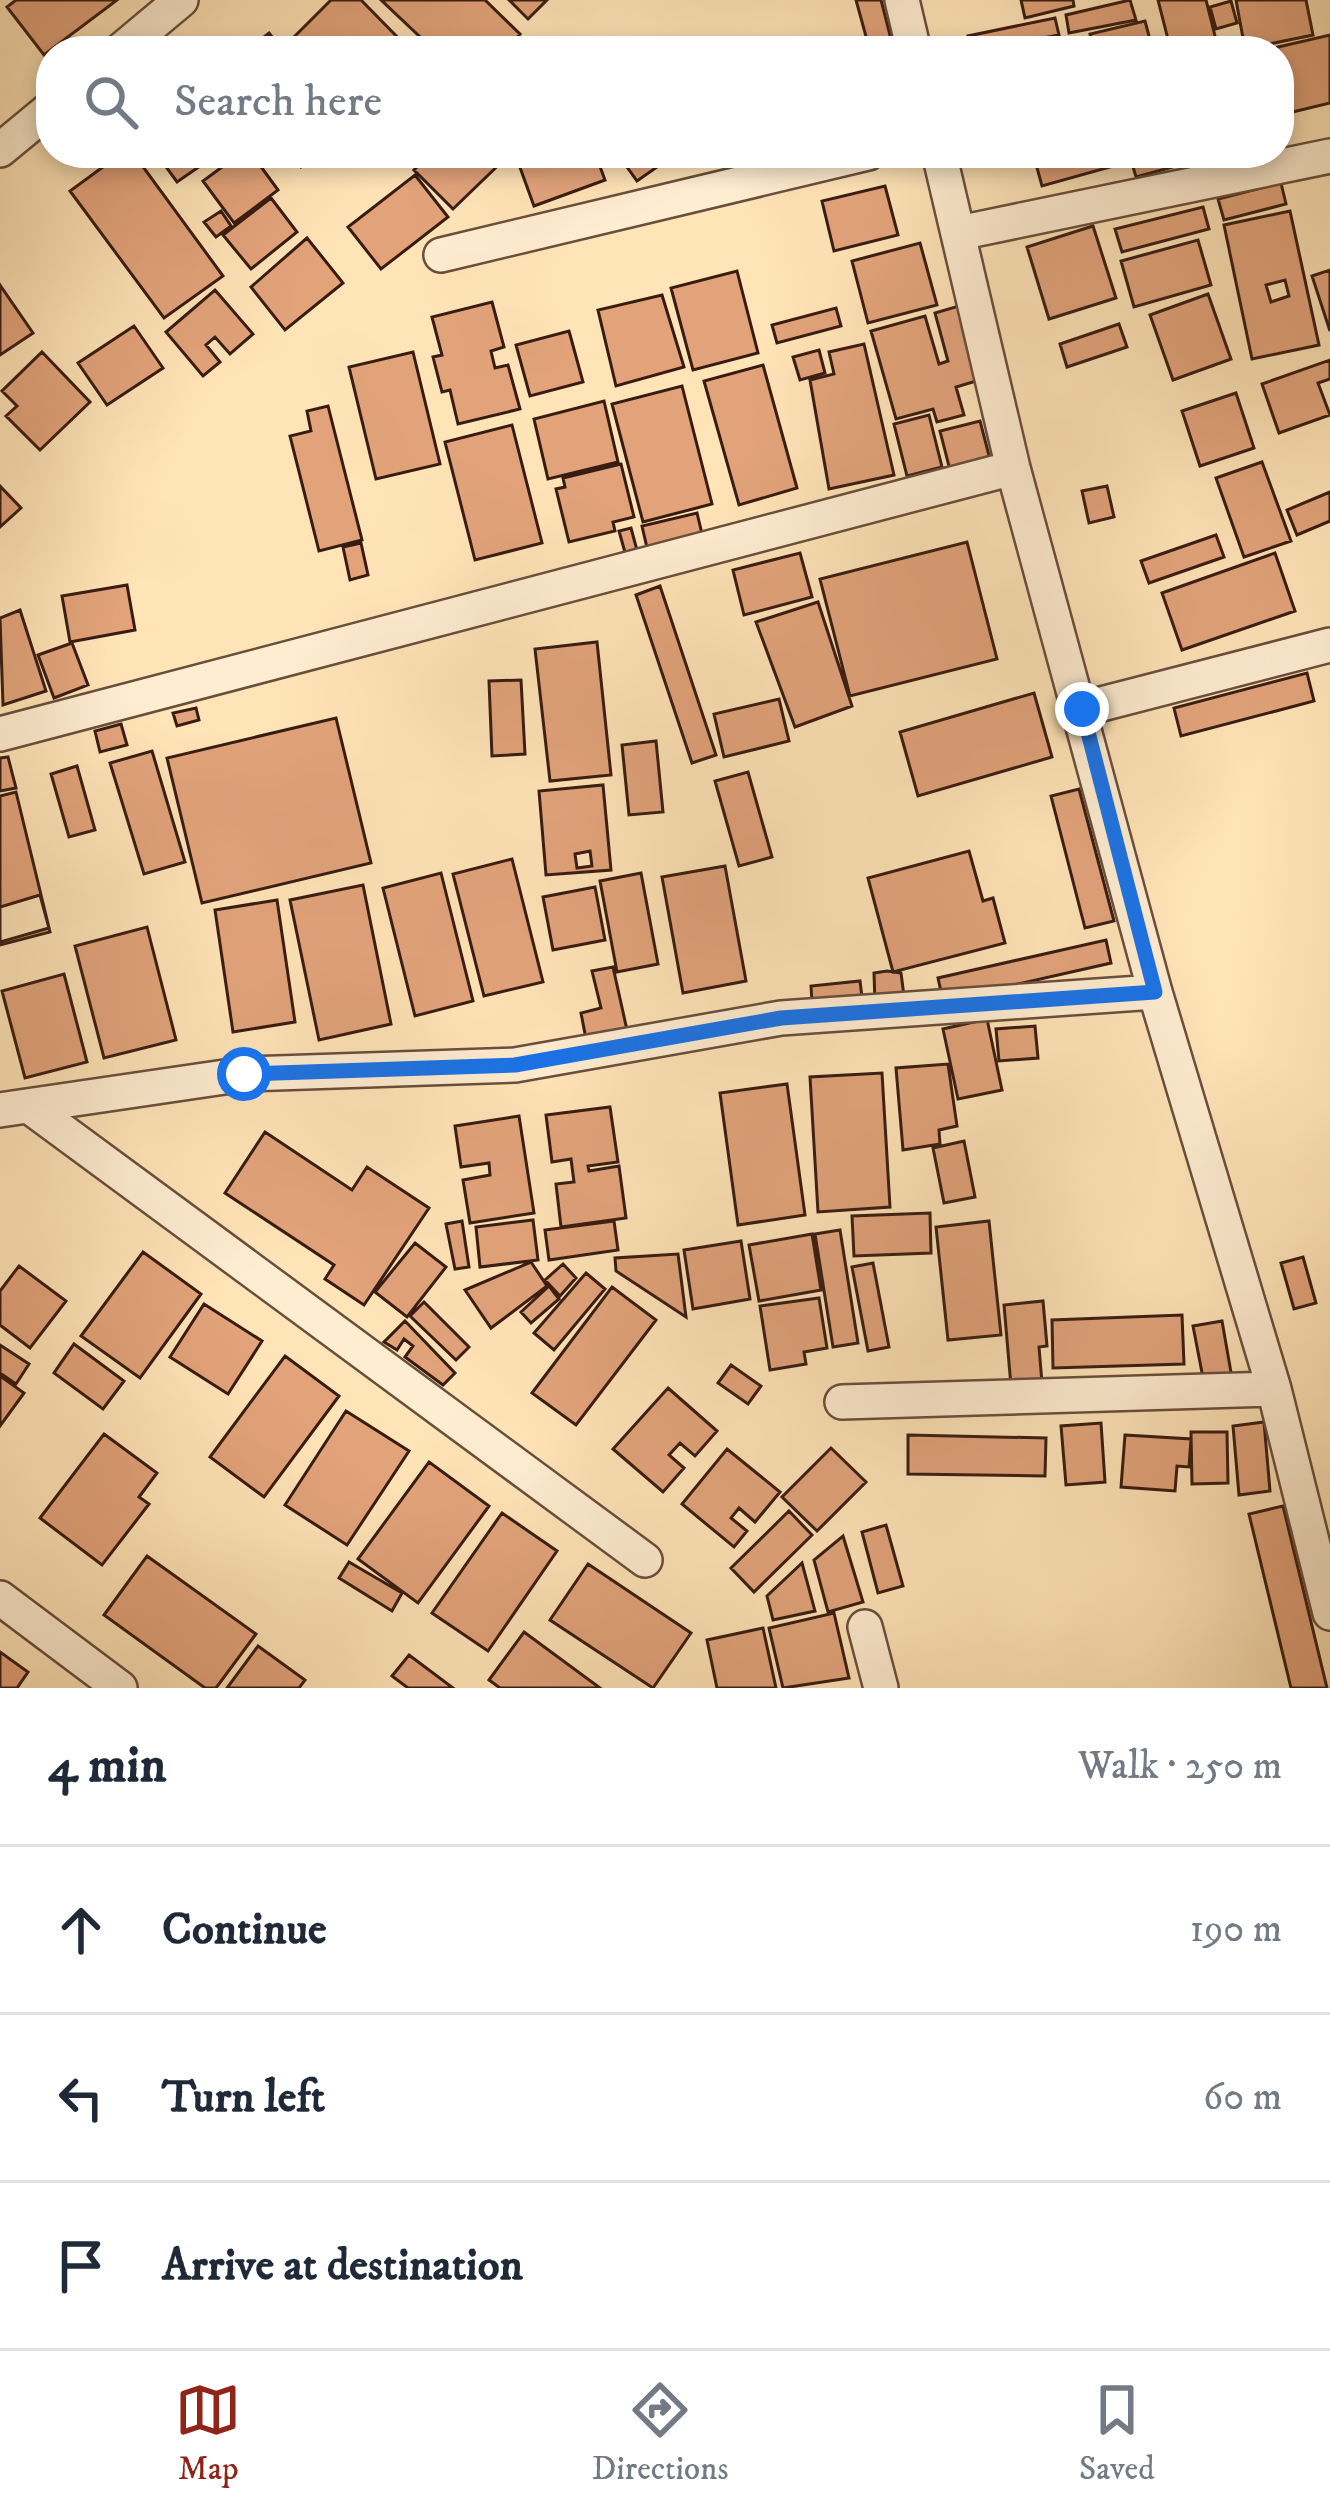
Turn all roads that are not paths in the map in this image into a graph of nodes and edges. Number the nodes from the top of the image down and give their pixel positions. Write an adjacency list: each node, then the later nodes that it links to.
1 (181, 0): 3 (street)
2 (902, 0): 4 (street)
3 (137, 36)
4 (910, 36)
5 (36, 120): 6 (street)
6 (0, 150)
7 (1330, 155): 8 (street)
8 (1294, 163)
9 (805, 168): 13 (street)
10 (943, 168): 12 (street)
11 (1268, 168): 12 (street)
12 (959, 233): 14 (street)
13 (441, 255)
14 (1013, 468): 16 (street); 17 (street)
15 (1330, 645): 16 (street)
16 (1082, 709): 18 (street)
17 (0, 734)
18 (1155, 992): 19 (street); 20 (street)
19 (15, 1108): 22 (street)
20 (1274, 1389): 21 (street); 24 (street)
21 (842, 1402)
22 (645, 1560)
23 (0, 1598): 26 (street)
24 (1330, 1613)
25 (866, 1627): 27 (street)
26 (120, 1688)
27 (881, 1688)

